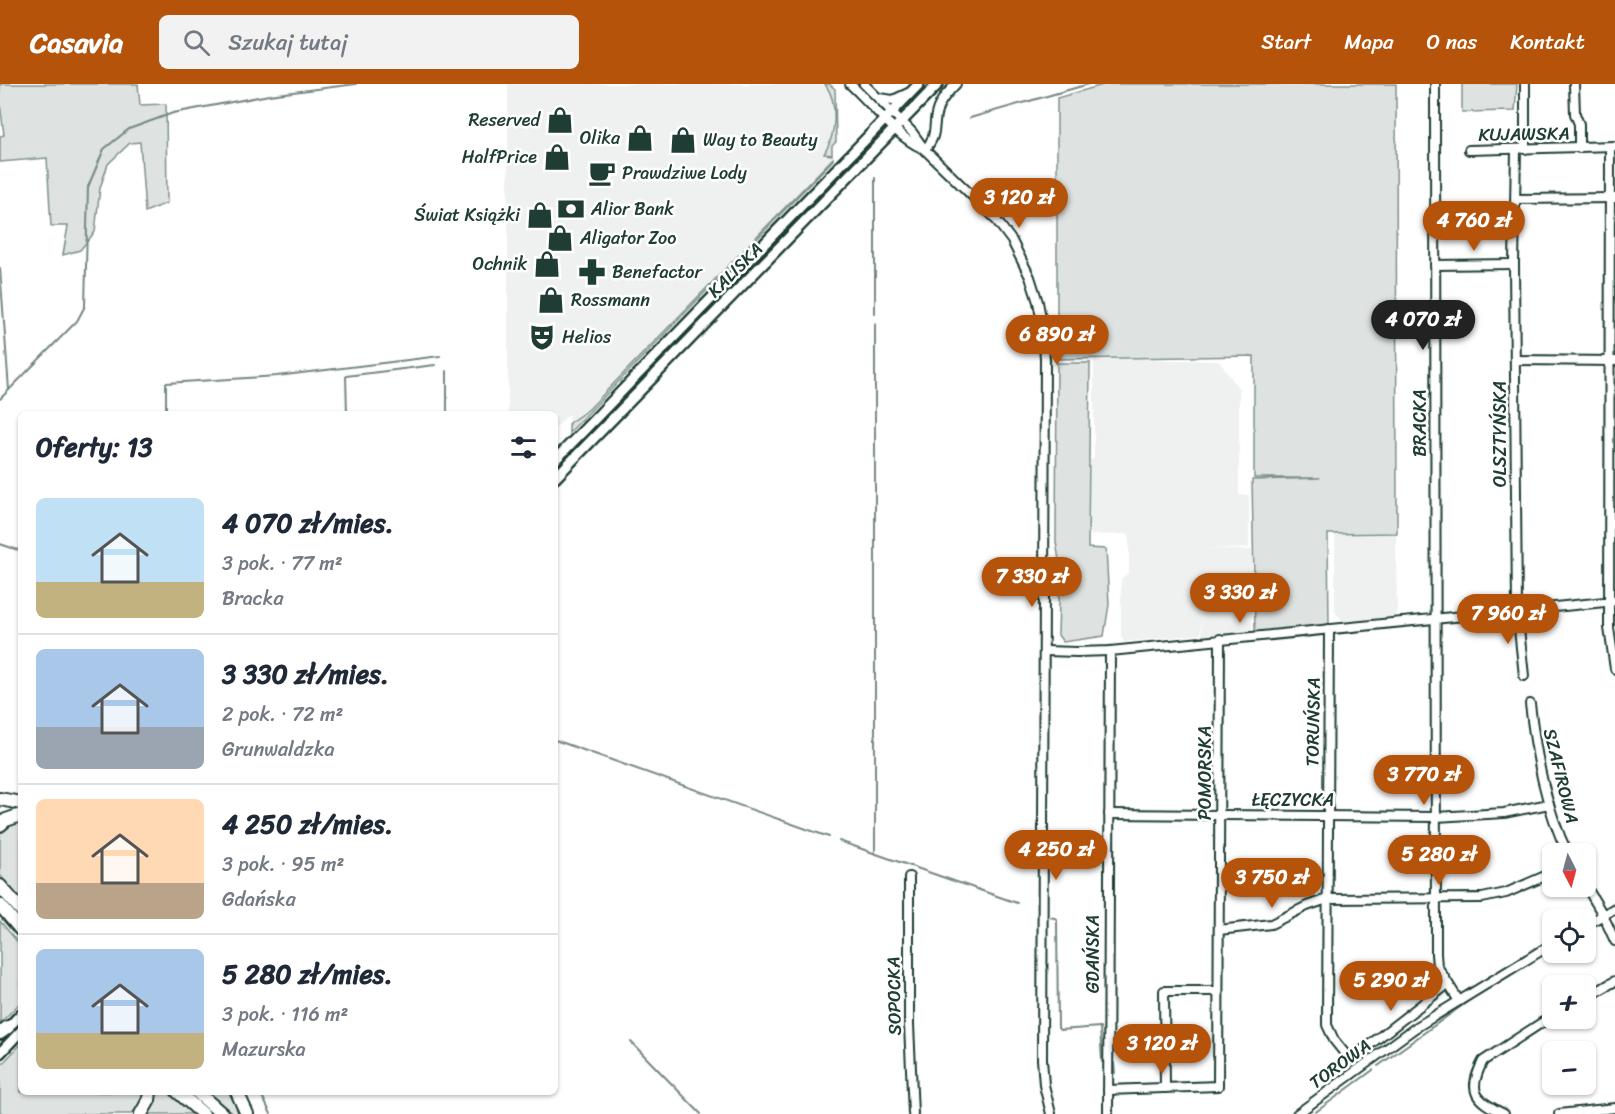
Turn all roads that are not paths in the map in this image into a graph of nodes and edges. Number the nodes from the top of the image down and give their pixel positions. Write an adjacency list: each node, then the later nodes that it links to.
1 (850, 84): 10 (street)
2 (864, 84): 9 (street)
3 (938, 84): 11 (main road, KALISKA)
4 (956, 84): 17 (street)
5 (1435, 84): 23 (street, BRACKA)
6 (1525, 84): 16 (street)
7 (1574, 84): 14 (street, KUJAWSKA)
8 (915, 88): 9 (street); 10 (main road, KALISKA)
9 (878, 98): 10 (street)
10 (889, 116): 11 (street); 12 (street); 27 (main road, KALISKA)
11 (902, 122): 12 (main road, KALISKA); 17 (street)
12 (894, 130): 17 (street); 28 (main road, KALISKA)
13 (1612, 146): 14 (street, KUJAWSKA); 19 (street)
14 (1579, 148): 16 (street, KUJAWSKA)
15 (1516, 149): 16 (street, KUJAWSKA); 18 (street, KUJAWSKA); 20 (street, OLSZTYŃSKA)
16 (1525, 149)
17 (925, 150): 35 (street)
18 (1468, 150)
19 (1612, 198): 20 (street); 21 (street)
20 (1516, 199): 22 (street, OLSZTYŃSKA)
21 (1613, 259): 25 (street)
22 (1514, 264): 23 (street); 24 (street, OLSZTYŃSKA)
23 (1435, 265): 32 (street, BRACKA)
24 (1515, 360): 25 (street); 31 (street, OLSZTYŃSKA)
25 (1612, 361): 26 (street)
26 (1612, 454): 29 (street)
27 (558, 457)
28 (558, 475)
29 (1612, 507): 30 (street)
30 (1612, 601): 31 (street); 37 (street)
31 (1516, 610): 32 (street); 38 (street)
32 (1436, 618): 33 (street); 47 (street, BRACKA)
33 (1329, 629): 34 (street); 45 (street, TORUŃSKA)
34 (1220, 639): 36 (street); 46 (street, POMORSKA)
35 (1045, 651): 36 (street); 87 (street)
36 (1110, 651): 43 (street, GDAŃSKA)
37 (1615, 669)
38 (1524, 676)
39 (1530, 704): 42 (street, SZAFIROWA)
40 (0, 799): 41 (highway)
41 (18, 802)
42 (1549, 804): 47 (street, ŁĘCZYCKA); 49 (street, SZAFIROWA)
43 (1109, 814): 46 (street, ŁĘCZYCKA); 76 (street, GDAŃSKA)
44 (18, 815): 48 (highway)
45 (1326, 815): 46 (street, ŁĘCZYCKA); 47 (street, ŁĘCZYCKA); 54 (street, TORUŃSKA)
46 (1220, 816): 62 (street, POMORSKA)
47 (1436, 817): 55 (street, BRACKA)
48 (0, 825)
49 (1564, 843)
50 (909, 877): 86 (street, SOPOCKA)
51 (1542, 877): 55 (street)
52 (2, 888): 57 (highway)
53 (1592, 897): 59 (street)
54 (1327, 899): 55 (street); 62 (street); 66 (street, TORUŃSKA)
55 (1436, 899): 66 (street, BRACKA)
56 (0, 905): 61 (highway)
57 (18, 907)
58 (1615, 908): 59 (street)
59 (1603, 915): 60 (street); 63 (street)
60 (1596, 919)
61 (18, 926)
62 (1219, 930): 67 (street, POMORSKA)
63 (1615, 941)
64 (1542, 950): 69 (street, TOROWA)
65 (1615, 981): 68 (street)
66 (1448, 984): 69 (street, BRACKA)
67 (1218, 991): 75 (street, POMORSKA); 75 (street)
68 (1596, 992)
69 (1459, 1000): 89 (street, TOROWA)
70 (18, 1017): 72 (main road)
71 (1542, 1023): 90 (street)
72 (3, 1032)
73 (18, 1034): 74 (main road)
74 (0, 1053)
75 (1165, 1088): 76 (street)
76 (1108, 1090): 88 (street, GDAŃSKA)
77 (150, 1095): 82 (highway)
78 (181, 1095): 83 (highway)
79 (200, 1095): 84 (highway)
80 (238, 1095): 85 (highway)
81 (1615, 1108): 91 (street)
82 (141, 1114)
83 (203, 1114)
84 (222, 1114)
85 (247, 1114)
86 (913, 1114)
87 (1051, 1114)
88 (1108, 1114)
89 (1297, 1114)
90 (1504, 1114)
91 (1559, 1114)

